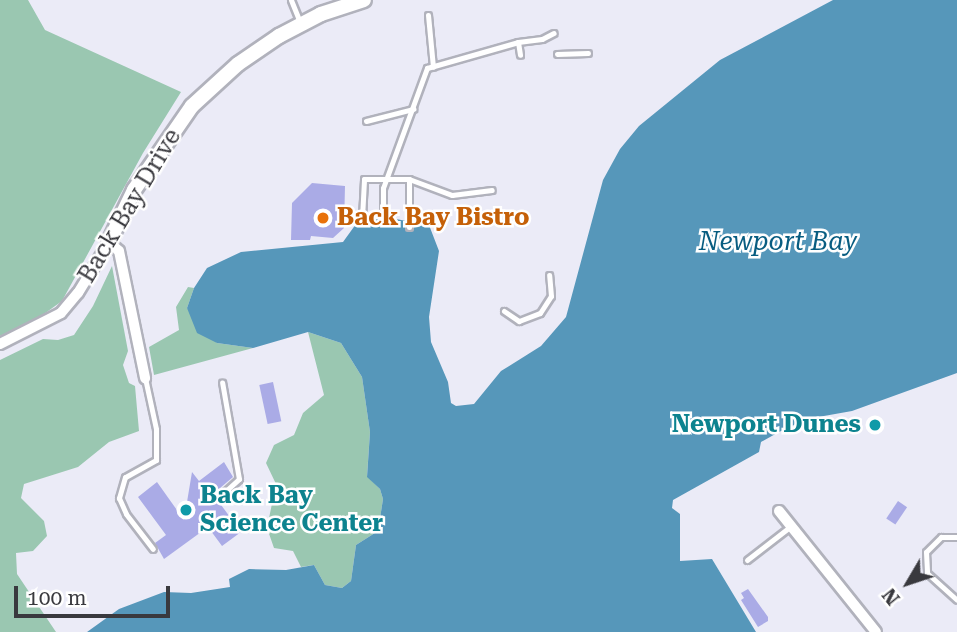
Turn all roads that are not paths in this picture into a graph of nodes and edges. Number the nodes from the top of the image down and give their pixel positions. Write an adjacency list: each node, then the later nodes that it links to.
1 (291, 0): 4 (lane)
2 (364, 0): 4 (street, Back Bay Drive)
3 (428, 15): 10 (lane)
4 (301, 24): 19 (street, Back Bay Drive)
5 (554, 33): 6 (lane)
6 (517, 42): 9 (lane); 10 (lane)
7 (588, 53): 8 (lane)
8 (557, 54)
9 (520, 55)
10 (433, 67): 11 (lane)
11 (413, 109): 12 (lane); 13 (lane)
12 (366, 121)
13 (387, 179): 14 (lane); 16 (lane); 17 (lane)
14 (409, 179): 15 (lane); 18 (lane)
15 (492, 190)
16 (362, 218)
17 (383, 221)
18 (409, 227)
19 (109, 242): 22 (street, Back Bay Drive); 23 (street)
20 (549, 275): 21 (lane)
21 (504, 311)
22 (0, 344)
23 (145, 378): 29 (lane)
24 (222, 382): 25 (lane)
25 (219, 497)
26 (779, 511): 27 (street)
27 (791, 526): 30 (lane); 32 (street)
28 (957, 537): 31 (lane)
29 (153, 549)
30 (747, 560)
31 (957, 600)
32 (875, 632)

